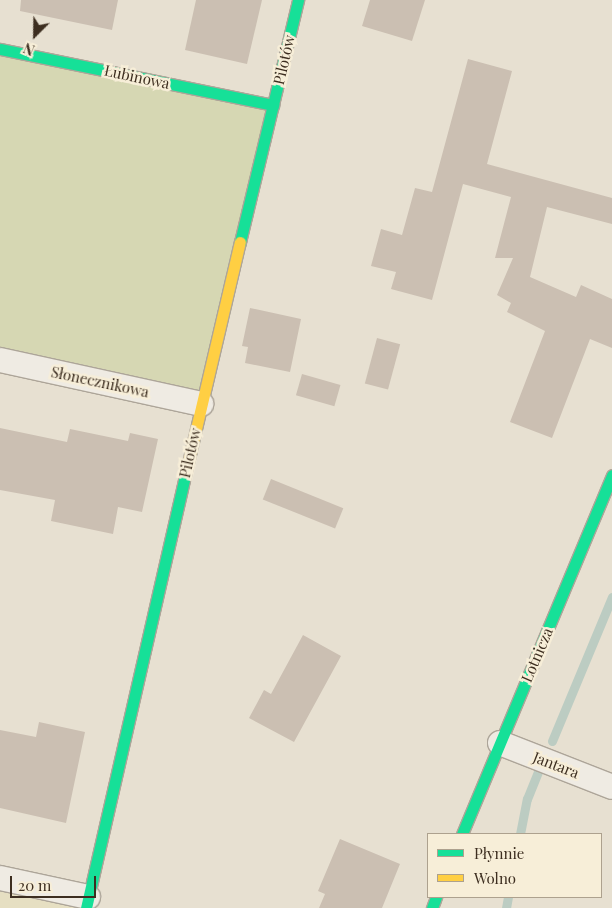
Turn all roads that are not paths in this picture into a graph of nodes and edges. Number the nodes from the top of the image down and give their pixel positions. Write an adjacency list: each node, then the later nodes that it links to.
1 (298, 0): 3 (street, Pilotów)
2 (0, 49): 3 (street, Łubinowa)
3 (273, 105): 5 (street, Pilotów)
4 (0, 360): 5 (street, Słonecznikowa)
5 (201, 404): 11 (street, Pilotów)
6 (612, 475): 7 (street, Lotnicza)
7 (500, 743): 8 (street, Jantara); 9 (street, Lotnicza)
8 (612, 787)
9 (462, 833)
10 (0, 878): 11 (street)
11 (87, 903)

